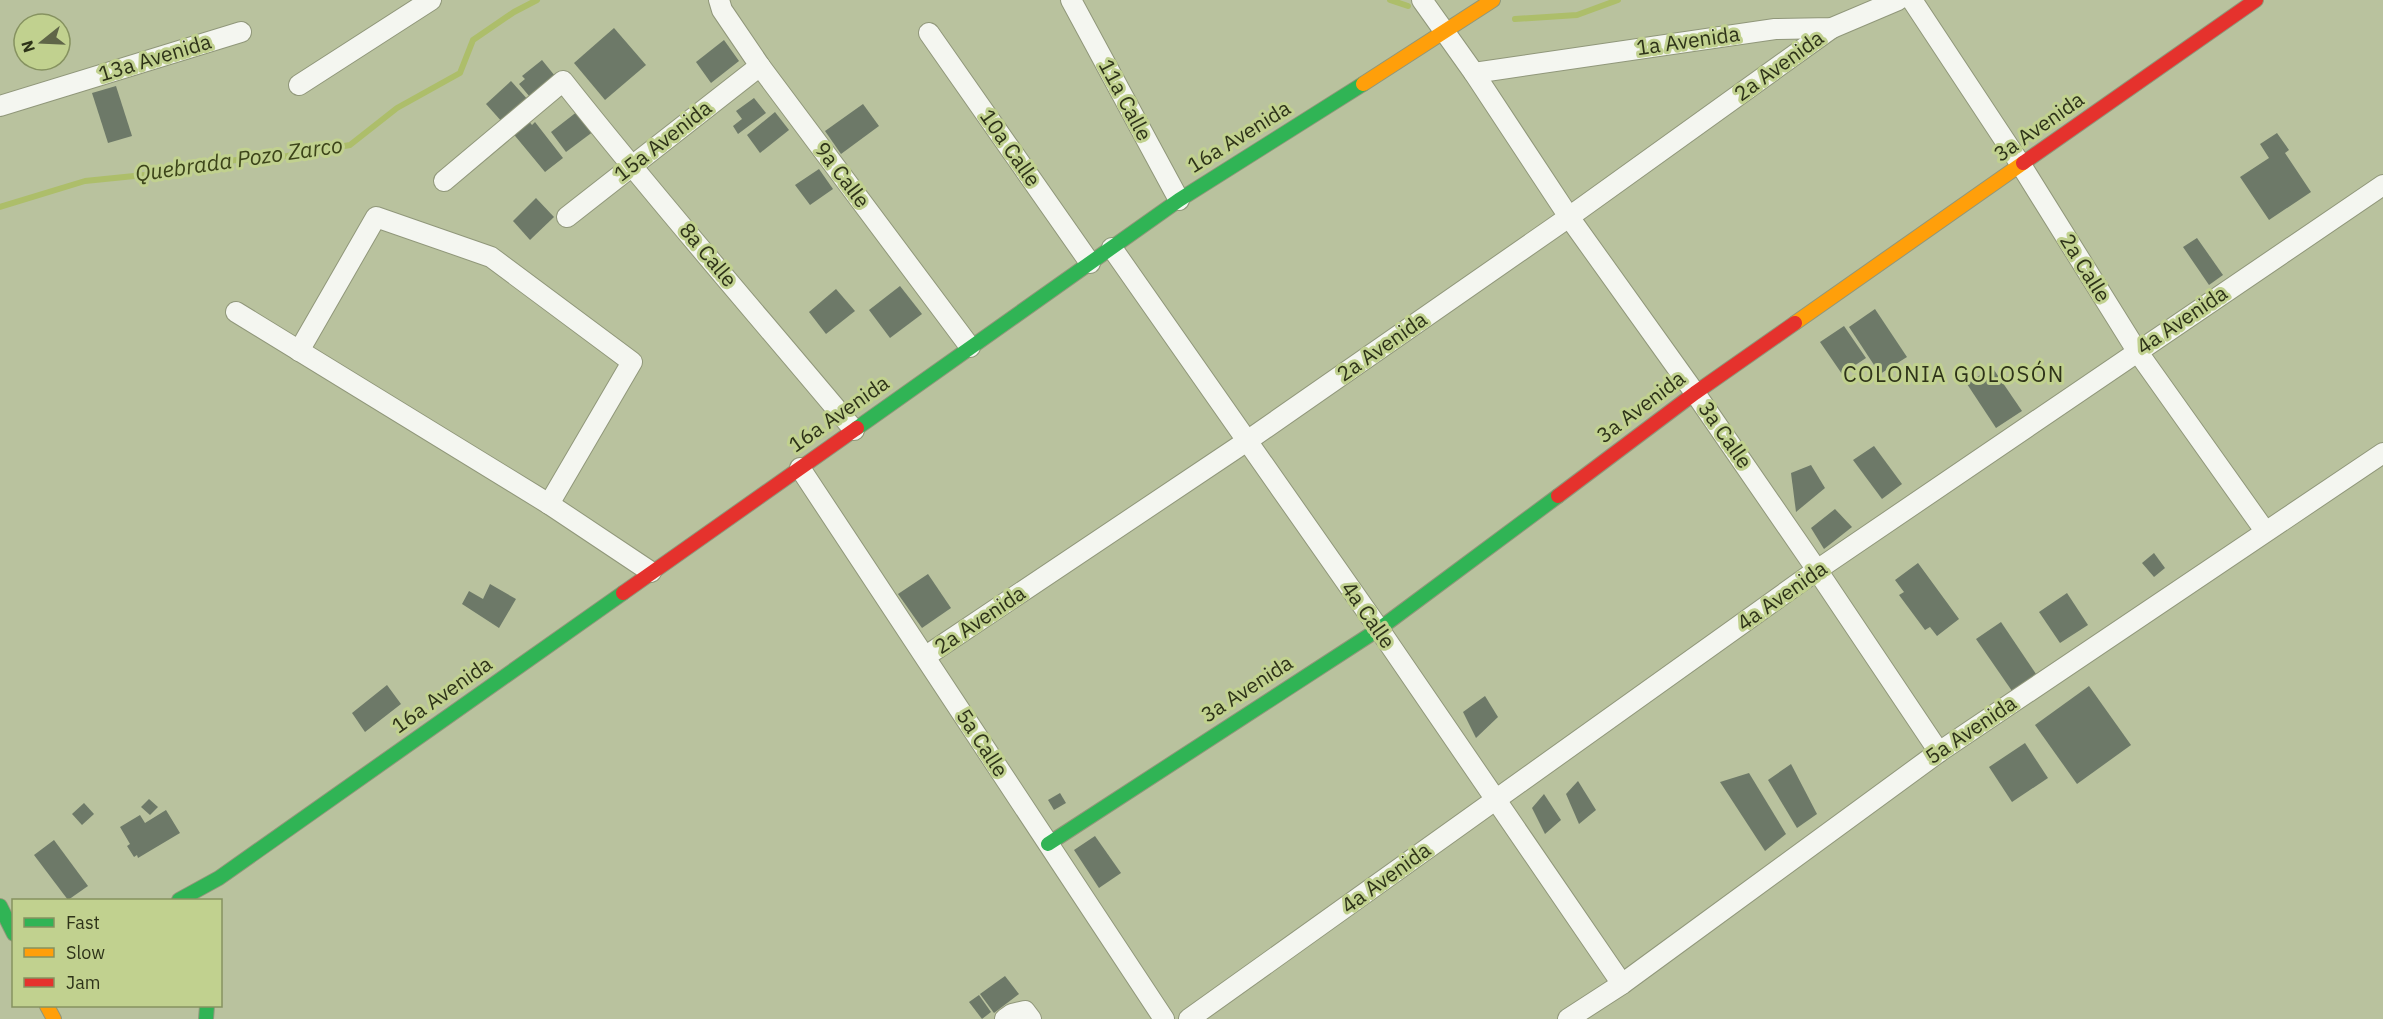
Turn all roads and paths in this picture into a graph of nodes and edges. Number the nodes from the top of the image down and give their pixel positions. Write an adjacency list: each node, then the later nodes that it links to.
1 (431, 0): 15 (street)
2 (719, 0): 13 (street, 9a Calle)
3 (1071, 0): 21 (street, 11a Calle)
4 (1422, 0): 11 (street, 3a Calle)
5 (1493, 0): 11 (street, 16a Avenida)
6 (1899, 0): 9 (street, 1a Avenida)
7 (1912, 0): 17 (street, 2a Calle)
8 (2256, 0): 17 (street, 3a Avenida)
9 (1832, 28): 14 (street, 1a Avenida); 23 (street, 2a Avenida)
10 (241, 32): 16 (street, 13a Avenida)
11 (1446, 32): 14 (street, 3a Calle); 21 (street, 16a Avenida)
12 (929, 33): 25 (street, 10a Calle)
13 (760, 66): 18 (street, 15a Avenida); 27 (street, 9a Calle)
14 (1474, 73): 23 (street, 3a Calle)
15 (299, 85)
16 (0, 106)
17 (2021, 165): 29 (street, 2a Calle); 30 (street, 3a Avenida)
18 (630, 166): 19 (street, 8a Calle); 22 (street, 15a Avenida); 31 (street, 8a Calle)
19 (444, 181)
20 (2383, 185): 29 (street, 4a Avenida)
21 (1179, 200): 24 (street, 16a Avenida)
22 (567, 217)
23 (1569, 217): 30 (street, 3a Calle); 32 (street, 2a Avenida)
24 (1112, 248): 25 (street, 16a Avenida); 32 (street, 4a Calle)
25 (1090, 263): 27 (street, 16a Avenida)
26 (236, 312): 28 (street)
27 (970, 347): 31 (street, 16a Avenida)
28 (299, 351): 35 (street); 35 (street)
29 (2137, 351): 36 (street, 2a Calle); 37 (street, 4a Avenida)
30 (1695, 393): 37 (street, 3a Calle); 39 (street, 3a Avenida)
31 (854, 430): 34 (street, 16a Avenida)
32 (1247, 441): 39 (street, 4a Calle); 40 (street, 2a Avenida)
33 (2383, 453): 36 (street, 5a Avenida)
34 (800, 468): 38 (street, 16a Avenida); 40 (street, 5a Calle)
35 (549, 504): 38 (street)
36 (2265, 531): 41 (street, 5a Avenida)
37 (1817, 570): 41 (street, 3a Calle); 42 (street, 4a Avenida)
38 (651, 573): 44 (street, 16a Avenida)
39 (1379, 629): 42 (street, 4a Calle); 43 (street, 3a Avenida)
40 (926, 656): 43 (street, 5a Calle)
41 (1939, 752): 49 (street, 5a Avenida)
42 (1494, 800): 49 (street, 4a Calle); 53 (street, 4a Avenida)
43 (1048, 844): 52 (street, 5a Calle)
44 (219, 878): 45 (street, 16a Avenida); 46 (street)
45 (182, 899)
46 (210, 899)
47 (12, 913): 48 (street)
48 (12, 930)
49 (1622, 984): 54 (street, 5a Avenida)
50 (1005, 1019): 51 (street)
51 (1031, 1019)
52 (1164, 1019)
53 (1189, 1019)
54 (1568, 1019)

